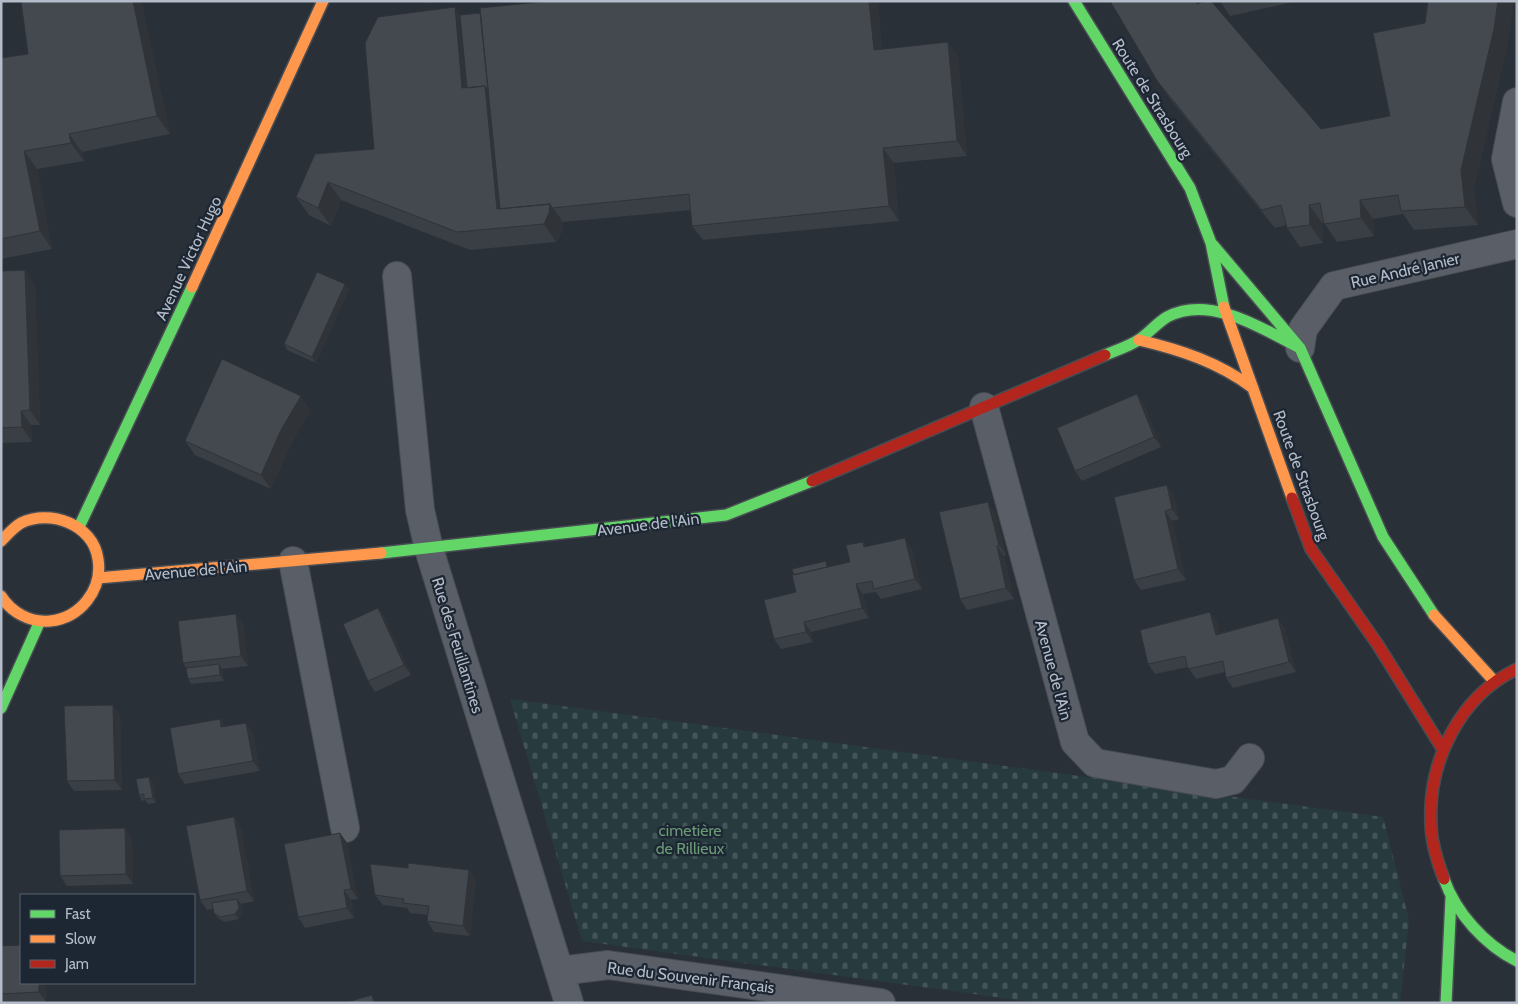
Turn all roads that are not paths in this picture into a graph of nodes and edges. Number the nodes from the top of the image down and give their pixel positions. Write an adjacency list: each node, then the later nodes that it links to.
1 (323, 1): 13 (street, Avenue Victor Hugo)
2 (1074, 1): 5 (street, Route de Strasbourg)
3 (1517, 102): 4 (street)
4 (1517, 203)
5 (1211, 243): 8 (street, Route de Strasbourg); 10 (street, Route de Strasbourg)
6 (1517, 244): 10 (street, Rue André Janier)
7 (397, 276): 15 (street, Rue des Feuillantines)
8 (1225, 314): 9 (street, Avenue de l'Ain); 10 (street, Avenue de l'Ain); 11 (street, Route de Strasbourg)
9 (1139, 340): 11 (street); 12 (street, Avenue de l'Ain)
10 (1300, 348): 21 (street, Route de Strasbourg)
11 (1253, 388): 23 (street, Route de Strasbourg)
12 (984, 407): 15 (street, Avenue de l'Ain); 24 (street, Avenue de l'Ain)
13 (78, 527): 14 (street); 17 (street)
14 (1, 541)
15 (429, 549): 16 (street, Avenue de l'Ain); 28 (street, Rue des Feuillantines)
16 (293, 561): 17 (street, Avenue de l'Ain); 25 (street)
17 (98, 578): 19 (street)
18 (2, 598): 19 (street)
19 (40, 621): 22 (street)
20 (1517, 669): 21 (street)
21 (1494, 681): 23 (street)
22 (1, 708)
23 (1442, 748): 26 (street)
24 (1250, 758)
25 (345, 828)
26 (1451, 898): 27 (street); 31 (street)
27 (1517, 961)
28 (560, 971): 29 (street, Rue des Feuillantines); 30 (street, Rue du Souvenir Français)
29 (569, 1003)
30 (881, 1003)
31 (1446, 1003)

